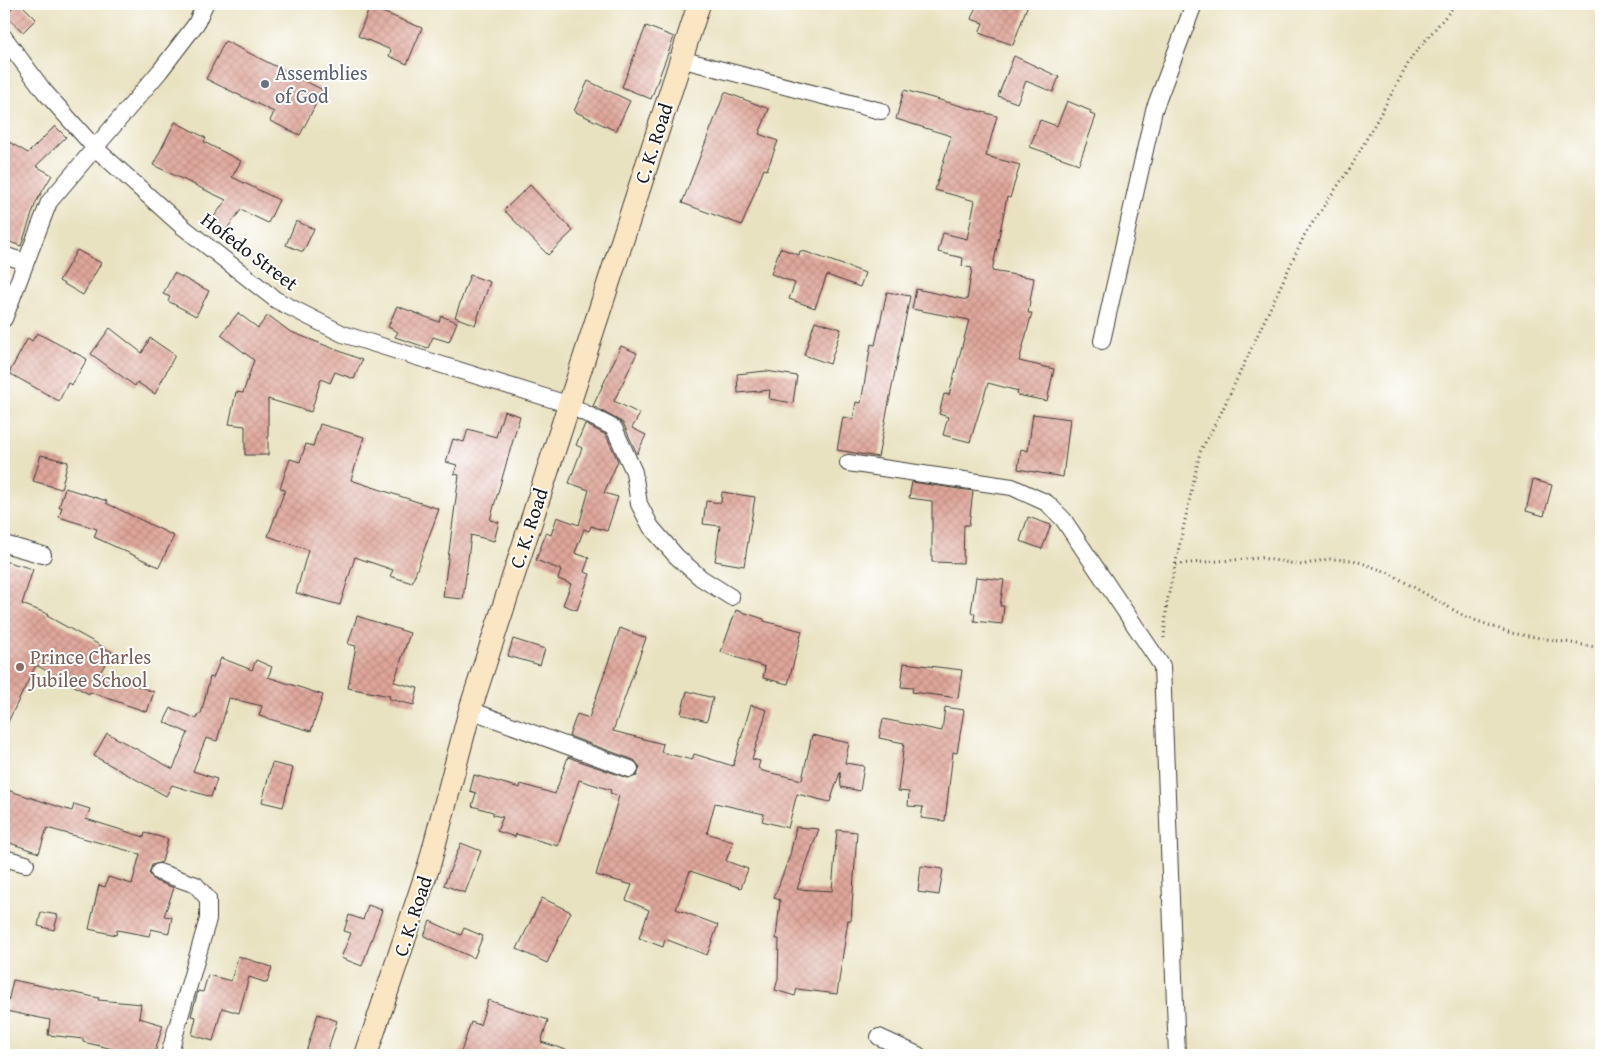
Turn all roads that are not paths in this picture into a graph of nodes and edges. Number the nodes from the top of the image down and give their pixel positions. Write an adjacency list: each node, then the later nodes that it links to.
1 (205, 4): 7 (street)
2 (699, 4): 5 (street, C. K. Road)
3 (1194, 4): 11 (street)
4 (4, 37): 7 (street, Hofedo Street)
5 (680, 59): 6 (street); 12 (street, C. K. Road)
6 (880, 111)
7 (94, 147): 9 (street); 12 (street, Hofedo Street)
8 (4, 255): 9 (street)
9 (25, 262): 10 (street)
10 (4, 319)
11 (1102, 341)
12 (567, 404): 16 (street, Hofedo Street); 17 (street, C. K. Road)
13 (848, 463): 26 (street)
14 (4, 544): 15 (street)
15 (43, 554)
16 (731, 597)
17 (470, 710): 18 (street); 24 (street, C. K. Road)
18 (630, 769)
19 (4, 858): 20 (street)
20 (26, 864)
21 (159, 872): 23 (street)
22 (879, 1037): 25 (street)
23 (169, 1055)
24 (366, 1055)
25 (918, 1055)
26 (1177, 1055)

